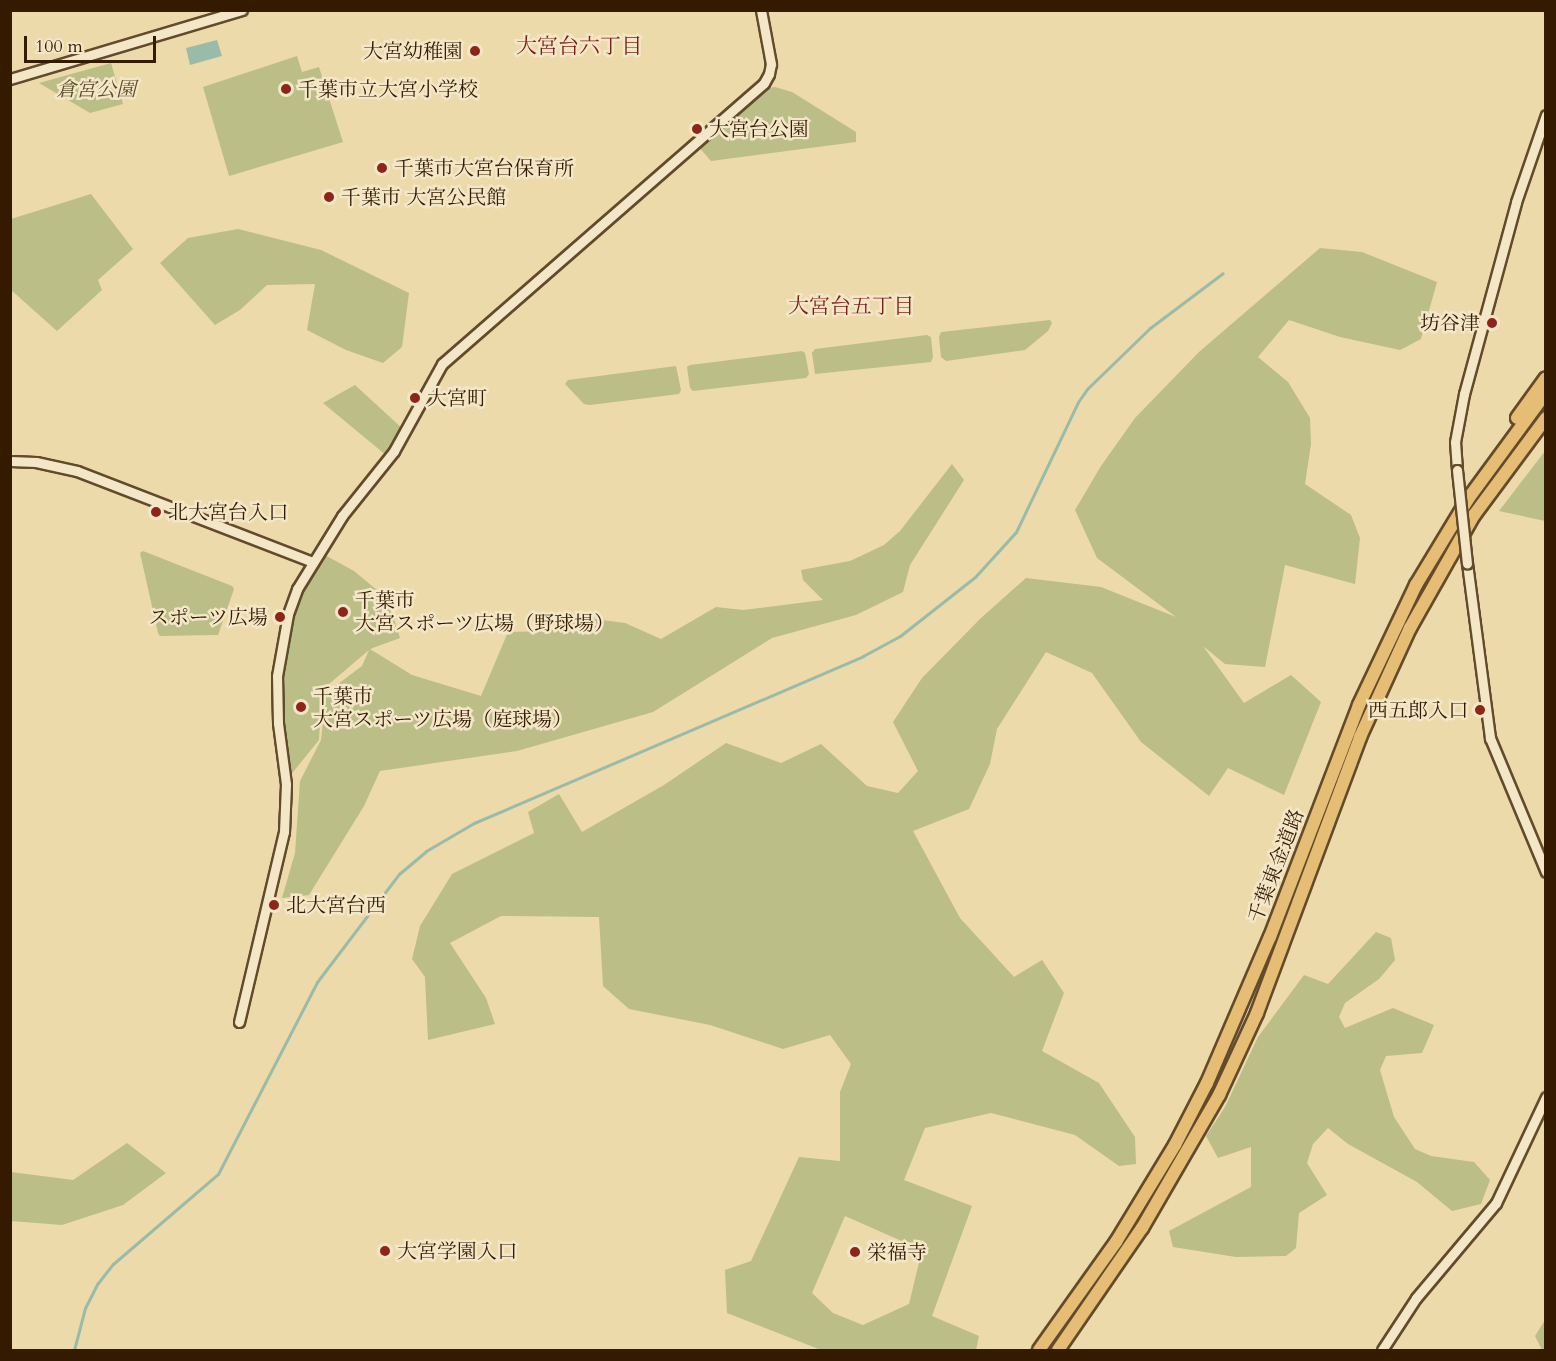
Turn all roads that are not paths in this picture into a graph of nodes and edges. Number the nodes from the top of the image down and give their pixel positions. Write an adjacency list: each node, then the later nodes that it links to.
1 (242, 10): 3 (street)
2 (761, 10): 10 (street)
3 (10, 80)
4 (1545, 115): 11 (street, bridge)
5 (1545, 378): 9 (highway)
6 (1545, 393): 9 (highway, 千葉東金道路)
7 (1545, 418): 15 (highway, 千葉東金道路)
8 (10, 461): 10 (street)
9 (1446, 534): 14 (highway, 千葉東金道路)
10 (313, 561): 12 (street)
11 (1545, 872)
12 (239, 1022)
13 (1545, 1097): 16 (street)
14 (1039, 1350)
15 (1058, 1350)
16 (1382, 1350)

